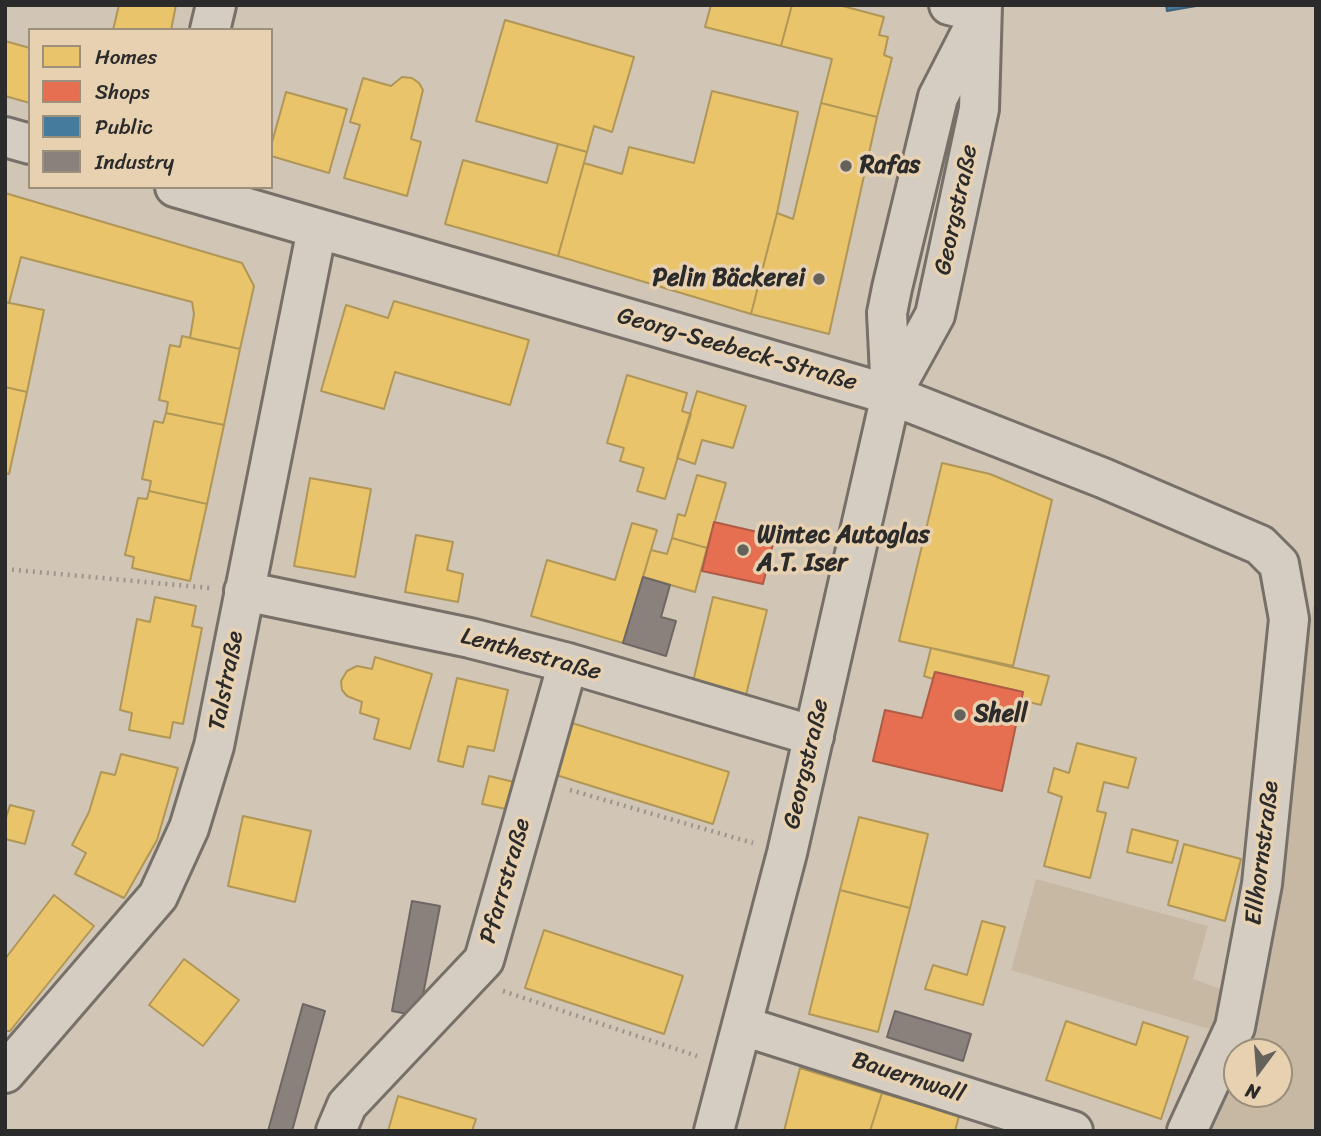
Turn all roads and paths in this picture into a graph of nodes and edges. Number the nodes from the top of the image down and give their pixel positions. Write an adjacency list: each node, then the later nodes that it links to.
1 (216, 5): 3 (street)
2 (971, 8): 8 (street, Georgstraße)
3 (210, 28)
4 (5, 137): 5 (street)
5 (28, 143)
6 (182, 189): 7 (street, Georg-Seebeck-Straße)
7 (317, 229): 8 (street, Georg-Seebeck-Straße); 11 (street, Talstraße)
8 (891, 395): 9 (street, Georg-Seebeck-Straße); 13 (street, Georgstraße)
9 (1279, 564): 23 (street, Ellhornstraße)
10 (5, 569): 11 (path)
11 (244, 591): 12 (street, Lenthestraße); 19 (street, Talstraße)
12 (568, 663): 13 (street, Lenthestraße); 14 (street, Pfarrstraße)
13 (814, 736): 15 (street, Georgstraße)
14 (535, 779): 15 (path); 16 (street, Pfarrstraße)
15 (787, 853): 17 (street, Georgstraße)
16 (466, 979): 18 (path); 20 (street, Pfarrstraße)
17 (743, 1026): 18 (street, Georgstraße); 22 (street, Bauernwall)
18 (732, 1068): 21 (street, Georgstraße)
19 (5, 1073)
20 (336, 1131)
21 (714, 1131)
22 (1073, 1131)
23 (1187, 1131)

